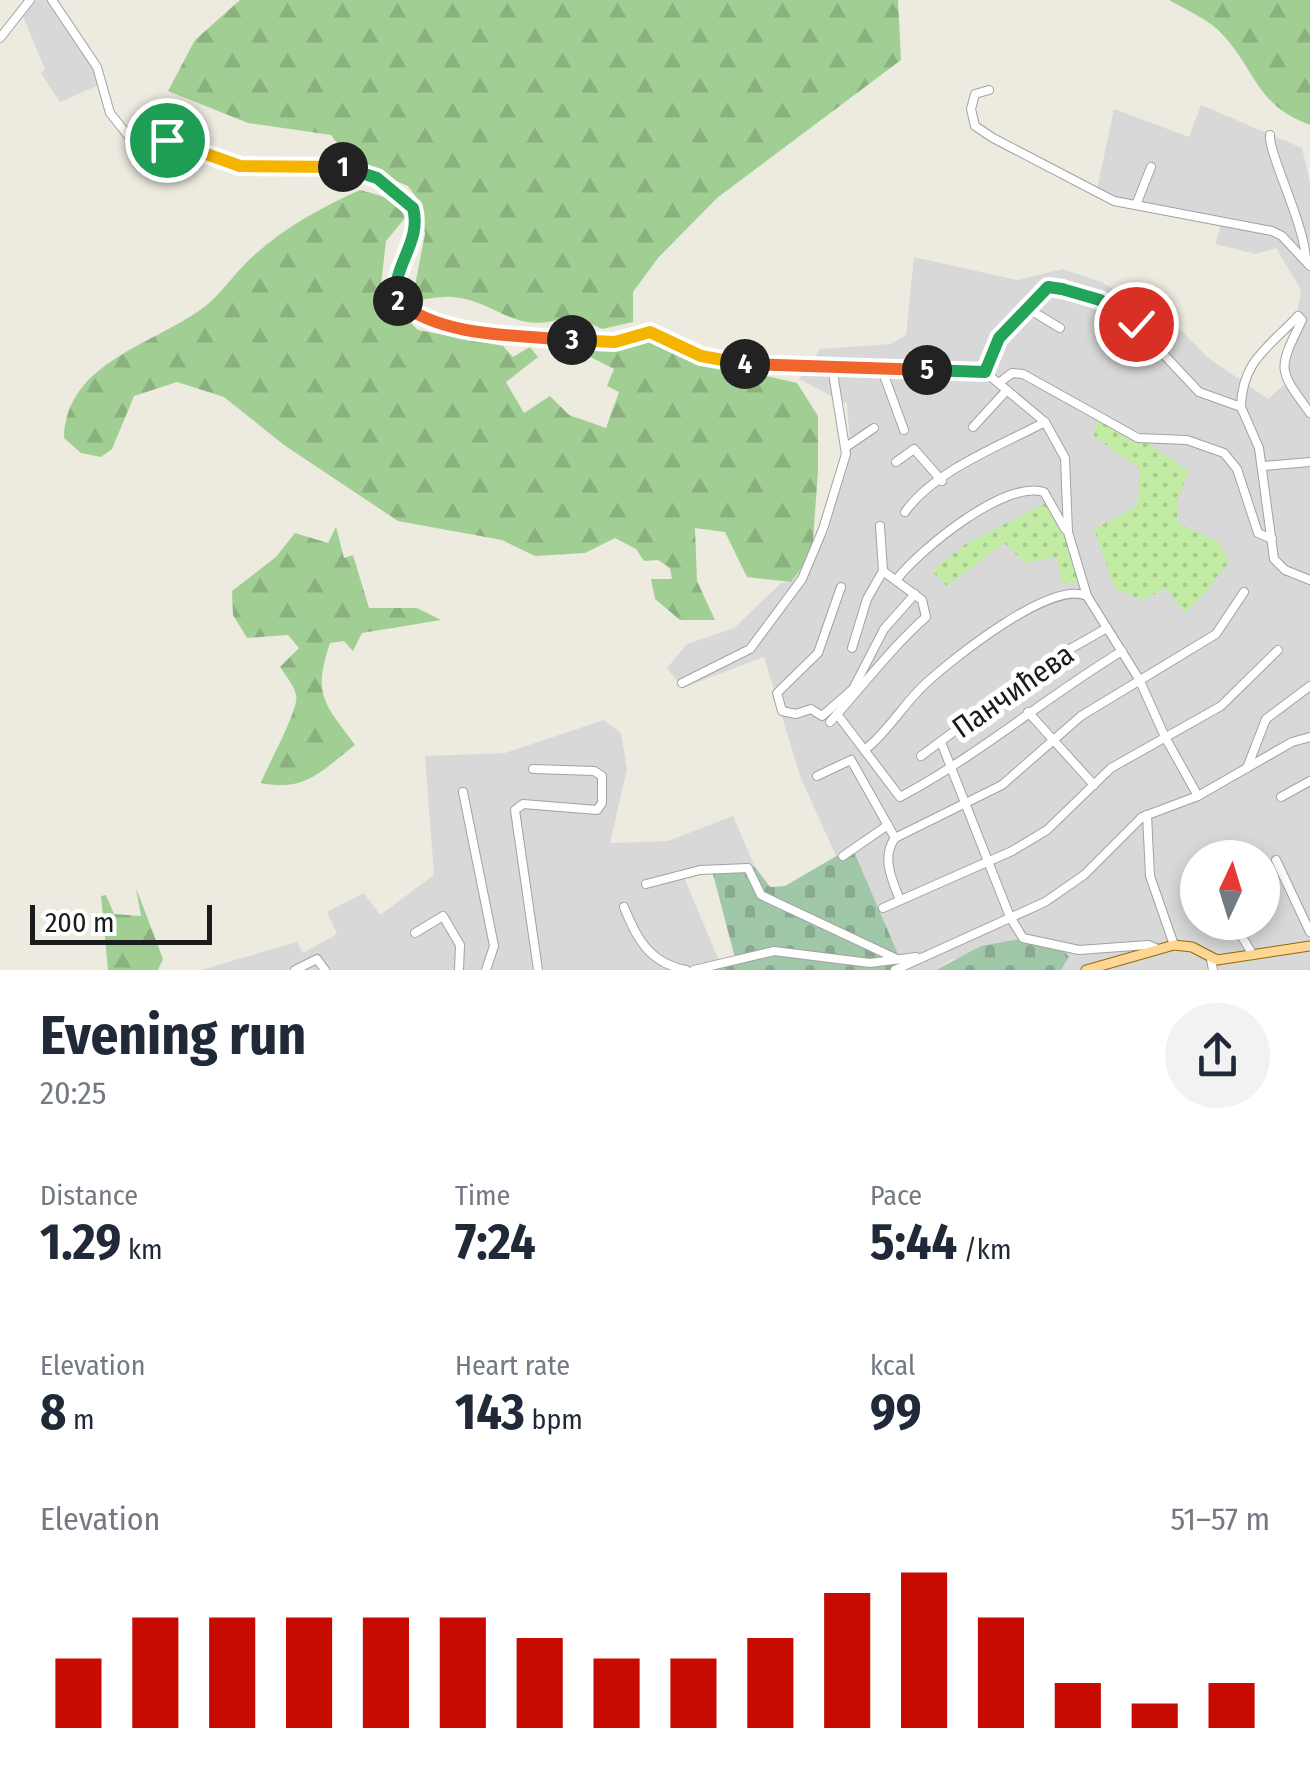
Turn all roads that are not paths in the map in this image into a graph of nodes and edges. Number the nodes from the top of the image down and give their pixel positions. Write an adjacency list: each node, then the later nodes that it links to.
1 (30, 0): 3 (street)
2 (52, 0): 11 (street)
3 (0, 38)
4 (989, 90): 7 (street)
5 (1270, 135): 8 (street)
6 (1151, 167): 7 (street)
7 (1136, 205): 8 (street)
8 (1309, 263)
9 (1027, 308): 10 (street); 13 (street); 16 (street)
10 (1060, 328)
11 (832, 367): 12 (street); 22 (street)
12 (882, 370): 13 (street); 21 (street)
13 (985, 372): 14 (street)
14 (999, 383): 15 (street); 30 (street)
15 (1007, 390): 18 (street); 19 (street)
16 (1241, 408): 17 (street); 25 (street)
17 (1310, 414)
18 (1045, 422): 26 (street); 29 (street)
19 (973, 427)
20 (874, 428): 22 (street)
21 (904, 430)
22 (846, 447): 43 (street)
23 (896, 462): 26 (street)
24 (1305, 463): 25 (street)
25 (1263, 466): 30 (street)
26 (942, 481): 27 (street)
27 (904, 512)
28 (880, 526): 31 (street)
29 (1068, 532): 32 (street); 37 (street)
30 (1272, 540): 33 (street)
31 (883, 571): 32 (street); 39 (street)
32 (897, 578): 36 (street)
33 (1310, 580)
34 (841, 587): 36 (street)
35 (1244, 592): 42 (street)
36 (915, 594): 46 (street)
37 (1088, 596): 38 (street); 52 (street)
38 (1107, 628): 41 (street); 51 (street, Панчићева)
39 (852, 648)
40 (1278, 650): 48 (street)
41 (1122, 651): 42 (street); 45 (street)
42 (1139, 679): 48 (street); 50 (street)
43 (682, 683)
44 (1310, 686): 54 (street)
45 (1028, 712): 50 (street); 55 (street)
46 (837, 714): 47 (street); 52 (street)
47 (830, 722)
48 (1165, 738): 59 (street); 61 (street)
49 (1310, 738): 54 (street)
50 (1051, 740): 59 (street); 63 (street)
51 (942, 742): 53 (street, Панчићева); 55 (street)
52 (867, 748): 55 (street)
53 (922, 756)
54 (1248, 768): 61 (street)
55 (954, 769): 63 (street)
56 (533, 770): 89 (street)
57 (817, 776): 65 (street)
58 (1310, 781): 62 (street)
59 (1094, 785): 68 (street)
60 (463, 792): 88 (street)
61 (1198, 796): 64 (street)
62 (1281, 797)
63 (967, 803): 66 (street); 68 (street)
64 (1147, 815): 74 (street); 78 (street)
65 (888, 825): 66 (street); 67 (street)
66 (895, 838): 71 (street)
67 (842, 856)
68 (990, 861): 71 (street); 74 (street)
69 (1280, 868): 75 (street)
70 (646, 884): 83 (street)
71 (900, 900): 73 (street)
72 (624, 907): 90 (street)
73 (882, 908)
74 (1010, 917): 80 (street); 82 (street)
75 (1310, 932)
76 (415, 933): 87 (street)
77 (1244, 940): 81 (street)
78 (1174, 945): 80 (main road); 84 (main road)
79 (1310, 946): 81 (main road)
80 (1158, 950): 93 (main road)
81 (1253, 954): 84 (main road)
82 (918, 957): 83 (street); 92 (street)
83 (897, 959): 91 (street)
84 (1212, 964)
85 (296, 970): 86 (street)
86 (325, 970)
87 (459, 970)
88 (486, 970)
89 (538, 970)
90 (686, 970)
91 (694, 970)
92 (895, 970)
93 (1086, 970)

